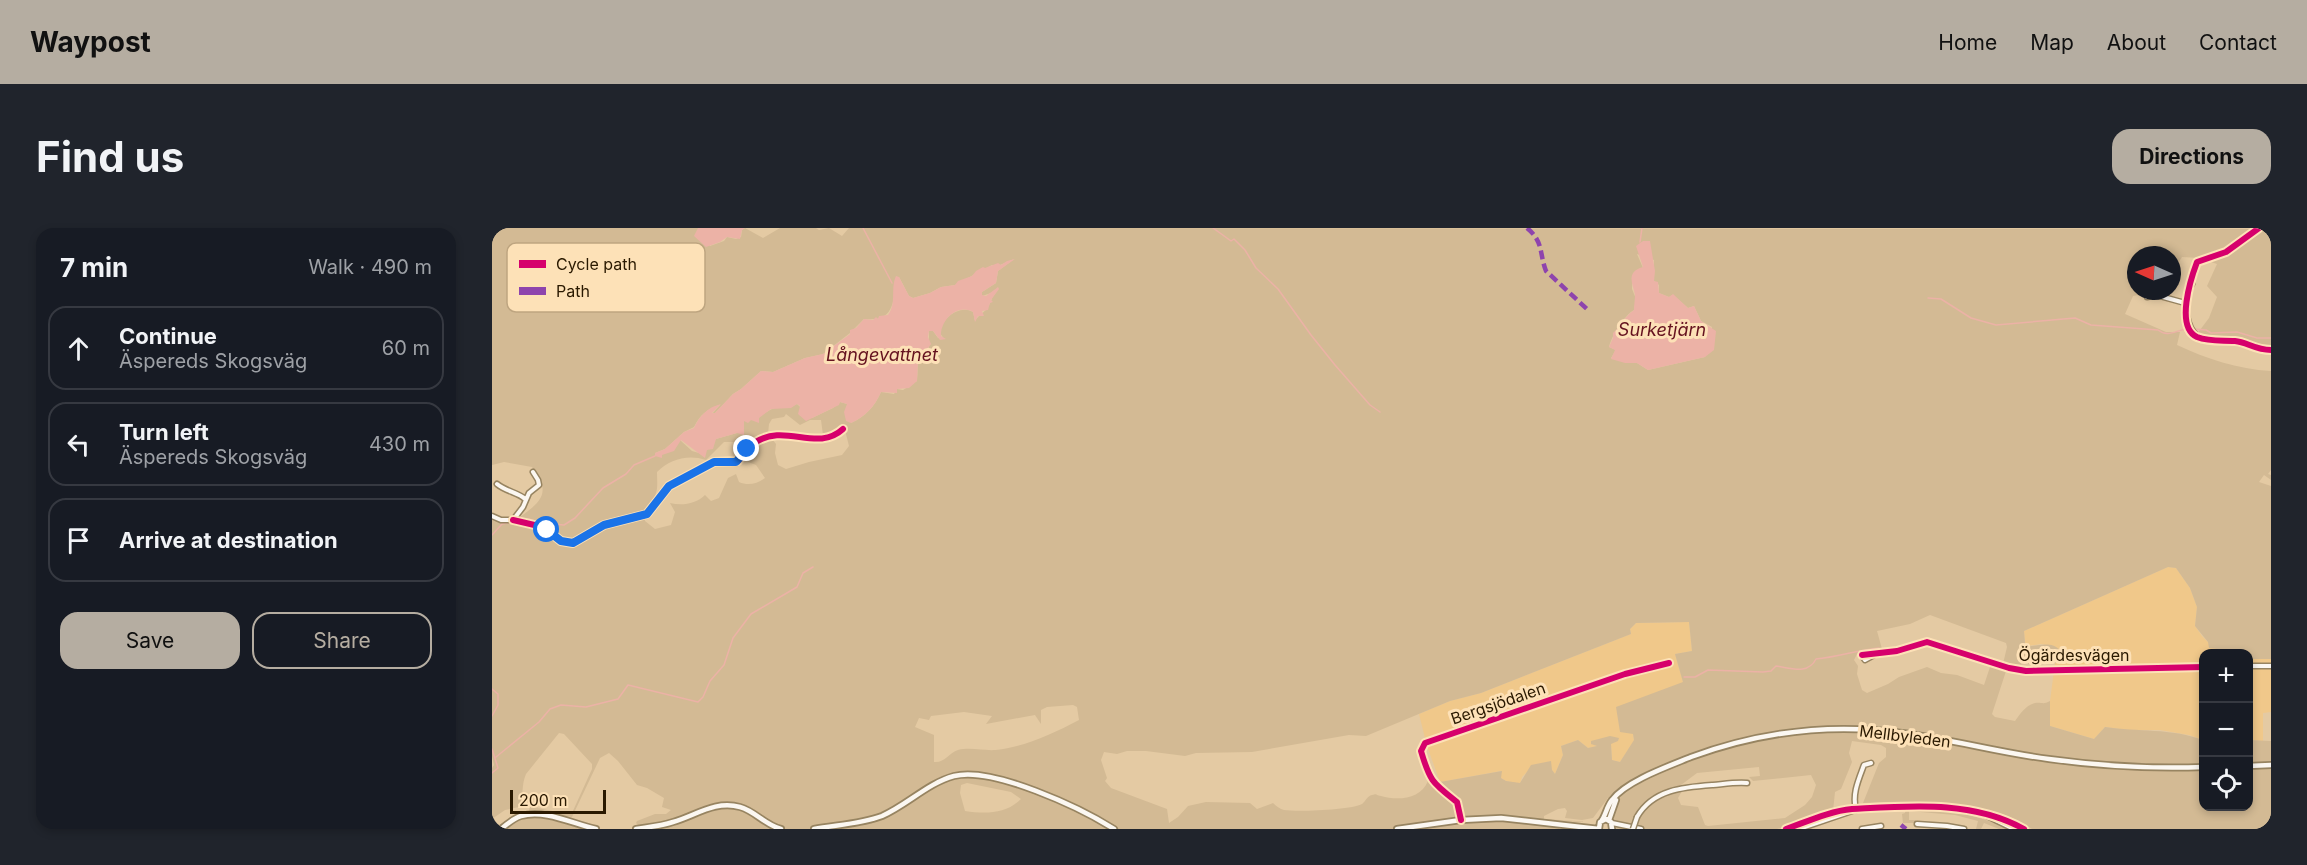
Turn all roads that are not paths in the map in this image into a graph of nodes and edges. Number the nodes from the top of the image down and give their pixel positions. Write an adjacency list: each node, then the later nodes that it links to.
1 (2192, 284): 3 (street)
2 (2174, 300): 3 (street)
3 (2185, 303): 4 (street)
4 (2271, 350)
5 (843, 429): 10 (street)
6 (533, 472): 8 (street)
7 (496, 484): 8 (street)
8 (525, 499): 10 (street)
9 (492, 516): 10 (street)
10 (513, 520)
11 (1877, 653): 15 (street, Ögärdesvägen)
12 (1669, 663): 25 (street, Bergsjödalen)
13 (2253, 666): 14 (street)
14 (2271, 666)
15 (2199, 668)
16 (1871, 764): 22 (street)
17 (2271, 765): 18 (main road)
18 (2253, 766)
19 (2199, 767): 21 (main road, Mellbyleden)
20 (1747, 783): 40 (street, bridge)
21 (1618, 795): 26 (main road, Mellbyleden); 27 (main road)
22 (1856, 810): 23 (street); 42 (street); 43 (street)
23 (1985, 814): 46 (street); 47 (street)
24 (522, 816): 31 (main road); 32 (main road); 33 (main road)
25 (1461, 820): 29 (main road); 38 (main road)
26 (1601, 821): 27 (main road); 29 (main road); 39 (main road, Mellbyleden)
27 (1611, 824): 41 (street)
28 (1917, 824): 45 (street)
29 (1578, 825): 39 (main road)
30 (1881, 826): 44 (street)
31 (496, 829)
32 (501, 829)
33 (596, 829)
34 (636, 829): 35 (main road)
35 (781, 829)
36 (814, 829): 37 (main road)
37 (1114, 829)
38 (1397, 829)
39 (1599, 829)
40 (1633, 829)
41 (1641, 829)
42 (1786, 829)
43 (1799, 829)
44 (1862, 829)
45 (1964, 829)
46 (2014, 829)
47 (2024, 829)

